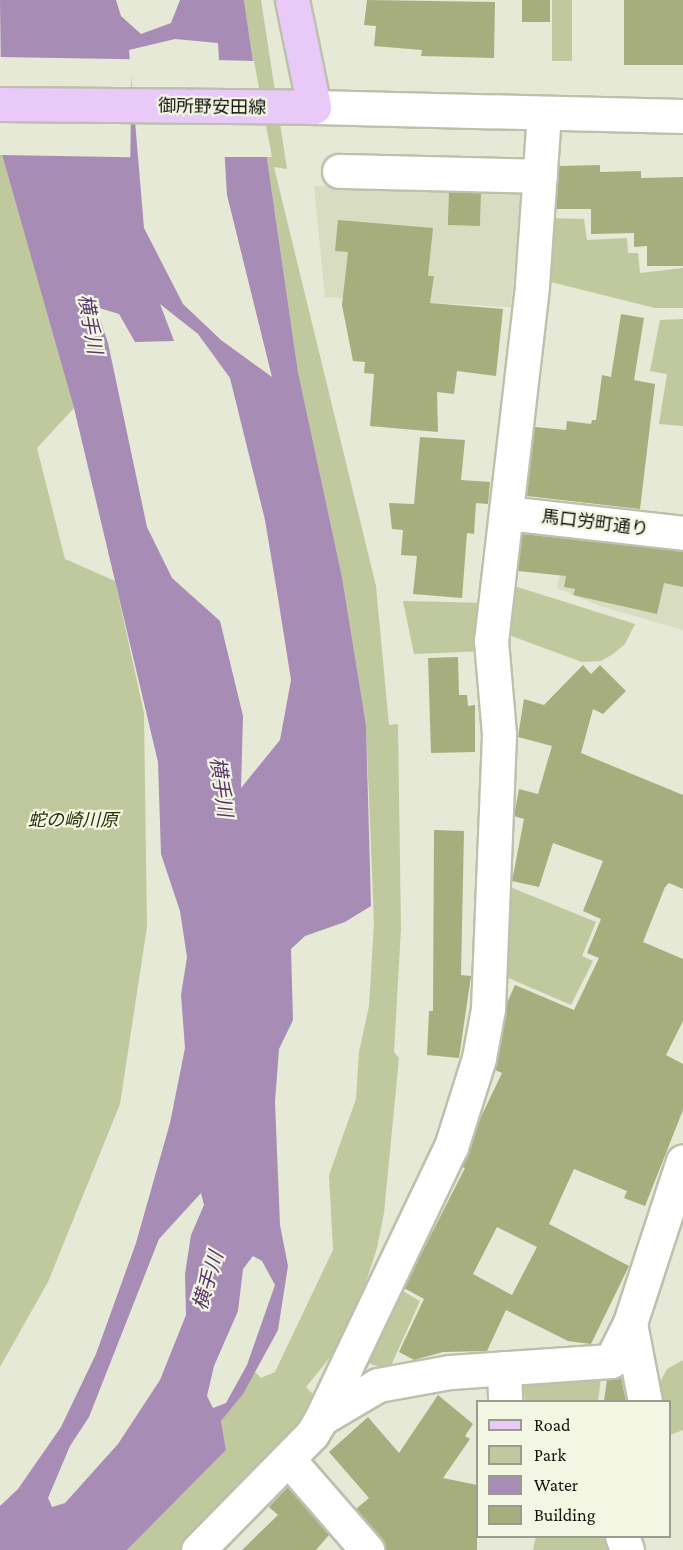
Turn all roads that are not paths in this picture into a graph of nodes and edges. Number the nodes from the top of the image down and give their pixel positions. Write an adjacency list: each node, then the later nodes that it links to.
1 (292, 0): 3 (main road)
2 (0, 104): 3 (main road, 御所野安田線)
3 (314, 107): 4 (street)
4 (544, 113): 5 (street); 7 (street)
5 (683, 116)
6 (339, 171): 7 (street)
7 (540, 176): 8 (street)
8 (506, 513): 9 (street, 馬口労町通り); 15 (street)
9 (683, 533)
10 (683, 1161): 11 (street)
11 (630, 1323): 12 (street); 14 (street)
12 (504, 1368): 13 (street); 15 (street)
13 (504, 1400)
14 (645, 1400)
15 (321, 1419): 16 (street)
16 (288, 1459): 17 (street); 18 (street)
17 (198, 1550)
18 (367, 1550)

